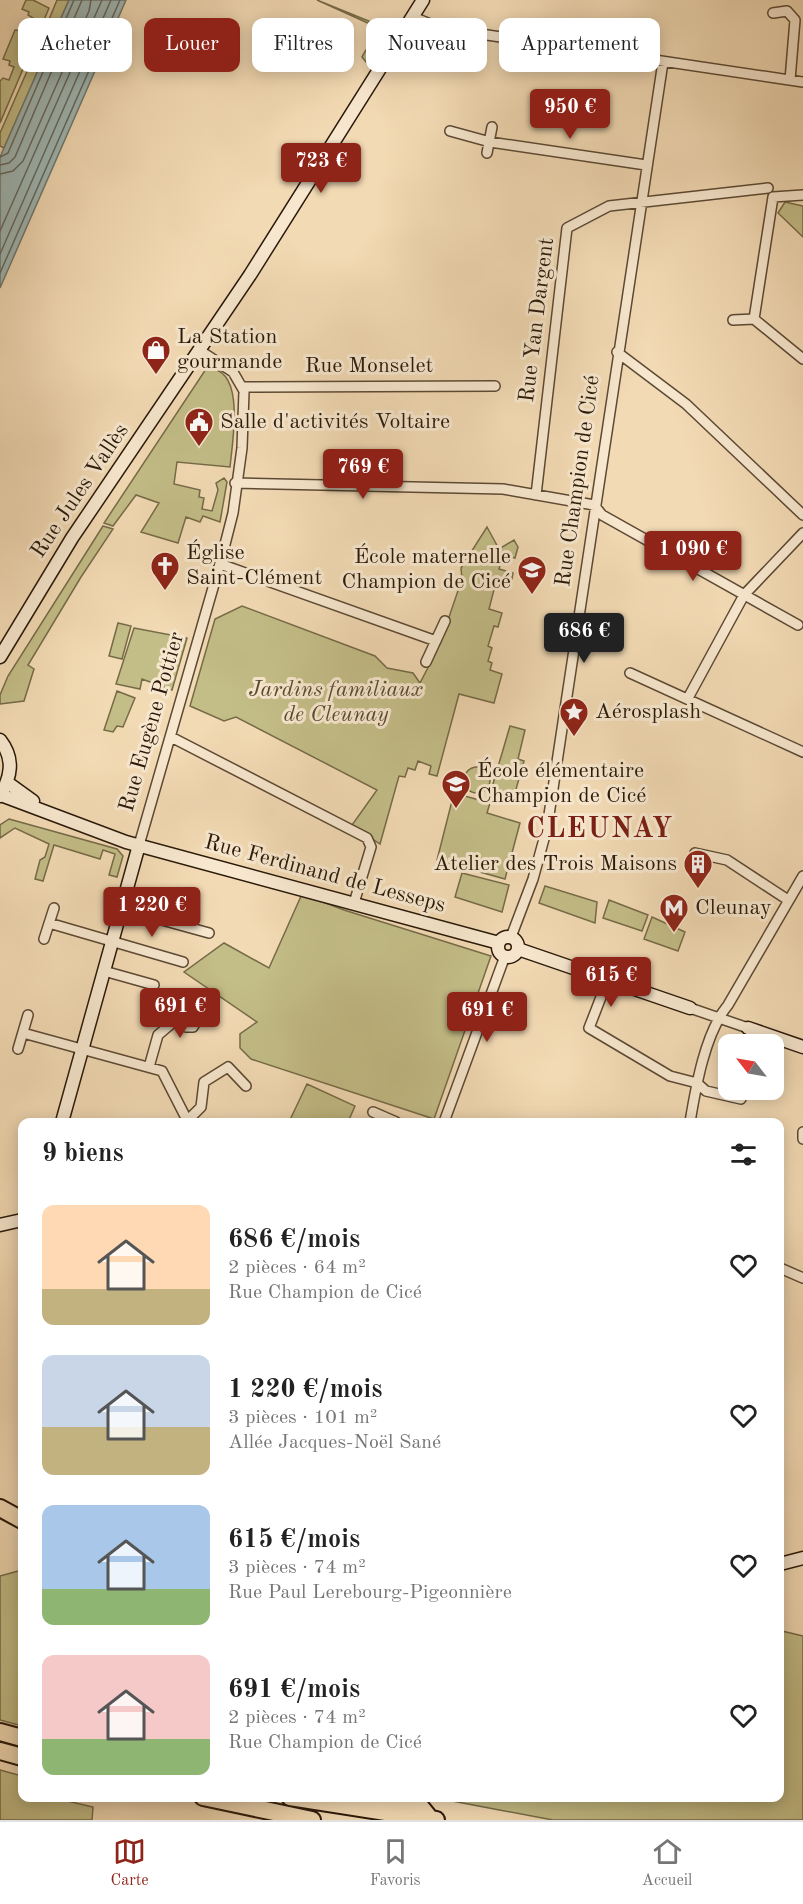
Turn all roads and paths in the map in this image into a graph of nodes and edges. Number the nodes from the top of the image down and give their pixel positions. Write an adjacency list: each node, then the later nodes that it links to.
1 (423, 0): 3 (main road, Rue Jules Vallès)
2 (773, 13): 5 (street)
3 (413, 17): 4 (street); 17 (main road, Rue Jules Vallès)
4 (663, 62): 5 (street); 11 (street, Rue Champion de Cicé)
5 (790, 80): 6 (street)
6 (803, 82)
7 (492, 127): 9 (street)
8 (450, 131): 9 (street)
9 (490, 142): 10 (street); 11 (street)
10 (488, 153)
11 (646, 165): 14 (street, Rue Champion de Cicé)
12 (768, 188): 14 (street)
13 (803, 195): 15 (street)
14 (640, 202): 18 (street, Rue Champion de Cicé); 23 (street, Rue Yan Dargent)
15 (754, 319): 16 (street); 19 (street)
16 (733, 320)
17 (199, 350): 21 (street); 32 (main road, Rue Jules Vallès)
18 (617, 352): 24 (street, Rue Champion de Cicé); 25 (street)
19 (803, 359)
20 (495, 386): 21 (street, Rue Monselet)
21 (243, 387): 22 (street, Rue Eugène Pottier)
22 (235, 483): 23 (street); 27 (street, Rue Eugène Pottier)
23 (536, 495): 24 (street)
24 (594, 505): 28 (street); 51 (street, Rue Champion de Cicé)
25 (803, 515)
26 (803, 533): 28 (street)
27 (220, 564): 31 (street); 36 (street, Rue Eugène Pottier)
28 (744, 595): 30 (street); 35 (street)
29 (445, 621): 31 (street)
30 (798, 625)
31 (435, 641): 33 (street)
32 (0, 657)
33 (426, 662)
34 (630, 673): 35 (street)
35 (688, 698): 38 (street)
36 (171, 737): 42 (street, Rue Eugène Pottier); 46 (street)
37 (0, 740): 39 (main road)
38 (803, 752)
39 (8, 783): 40 (main road); 41 (main road)
40 (0, 795): 41 (main road)
41 (39, 807): 42 (main road, Rue Ferdinand de Lesseps)
42 (139, 845): 46 (main road, Rue Ferdinand de Lesseps); 48 (main road, Rue Eugène Pottier)
43 (695, 853): 45 (street)
44 (803, 876): 45 (street)
45 (788, 900): 64 (street)
46 (354, 903): 54 (main road, Rue Ferdinand de Lesseps)
47 (54, 908): 49 (street)
48 (122, 909): 50 (street); 53 (main road, Rue Eugène Pottier)
49 (49, 923): 52 (street); 53 (street)
50 (209, 933)
51 (511, 937): 54 (main road); 55 (main road)
52 (44, 939)
53 (113, 941): 57 (street); 58 (main road, Rue Eugène Pottier)
54 (499, 943): 56 (main road)
55 (518, 949): 56 (main road); 59 (main road)
56 (505, 956): 79 (street)
57 (183, 962)
58 (104, 971): 60 (street); 68 (main road, Rue Eugène Pottier)
59 (608, 979): 61 (main road); 71 (street)
60 (154, 986)
61 (690, 1008): 64 (street)
62 (27, 1015): 66 (street)
63 (200, 1015): 70 (street)
64 (718, 1018): 65 (street); 71 (street)
65 (748, 1028): 67 (main road)
66 (23, 1033): 68 (street); 69 (street)
67 (803, 1047)
68 (83, 1048): 70 (street); 75 (main road, Rue Eugène Pottier)
69 (18, 1050)
70 (149, 1067): 76 (street)
71 (697, 1083): 73 (street); 80 (street)
72 (246, 1086): 77 (street)
73 (718, 1094)
74 (373, 1112): 78 (street)
75 (63, 1118)
76 (186, 1118)
77 (191, 1118)
78 (387, 1118)
79 (445, 1118)
80 (691, 1118)
81 (803, 1132): 82 (street)
82 (803, 1139)
83 (18, 1221): 84 (main road)
84 (0, 1225)
85 (784, 1270): 86 (street)
86 (803, 1278)
87 (0, 1508): 88 (highway)
88 (18, 1518)
89 (0, 1519): 90 (highway)
90 (18, 1527)
91 (803, 1558): 92 (main road)
92 (784, 1563)
93 (0, 1732): 94 (highway)
94 (18, 1737)
95 (227, 1802): 98 (highway)
96 (321, 1802): 99 (highway)
97 (402, 1802): 99 (highway)
98 (312, 1820)
99 (433, 1820)

